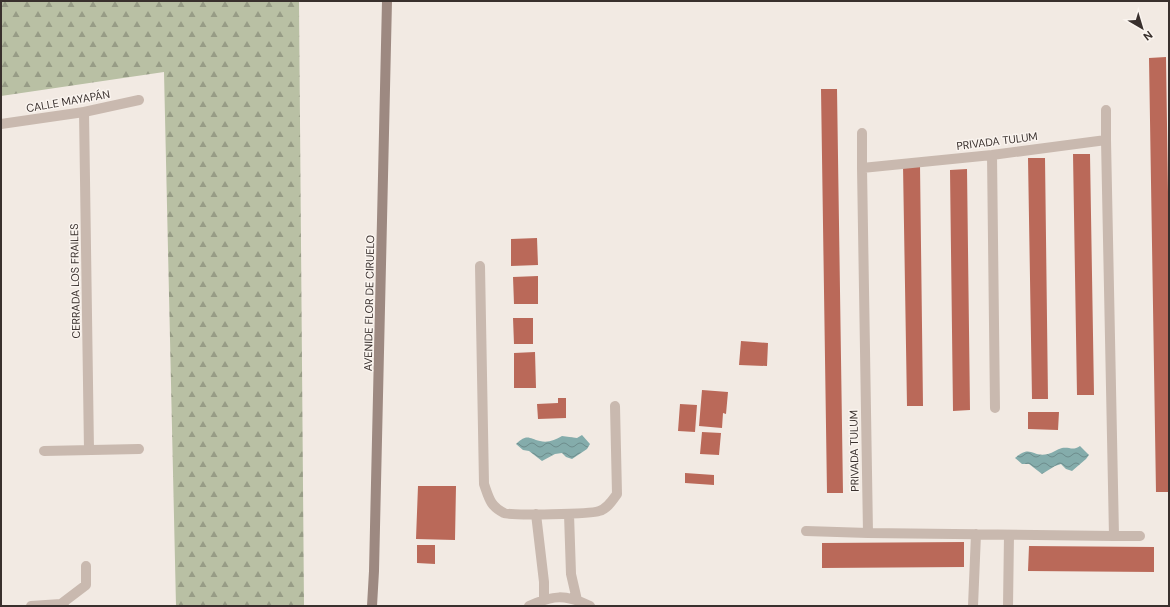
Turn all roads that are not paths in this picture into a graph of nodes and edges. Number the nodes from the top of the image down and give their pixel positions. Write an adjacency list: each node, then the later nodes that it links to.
1 (387, 1): 29 (main road, AVENIDE FLOR DE CIRUELO)
2 (139, 100): 4 (street, CALLE MAYAPÁN)
3 (1106, 110): 7 (street)
4 (84, 112): 5 (street, CALLE MAYAPÁN); 13 (street, CERRADA LOS FRAILES)
5 (1, 124)
6 (862, 133): 9 (street)
7 (1106, 140): 8 (street, PRIVADA TULUM); 22 (street)
8 (992, 155): 9 (street, PRIVADA TULUM); 12 (street)
9 (862, 168): 19 (street, PRIVADA TULUM)
10 (480, 266): 16 (street)
11 (615, 406): 17 (street)
12 (995, 408)
13 (89, 450): 14 (street); 15 (street)
14 (139, 450)
15 (44, 451)
16 (536, 514): 17 (street); 25 (street)
17 (569, 514): 26 (street)
18 (806, 531): 19 (street)
19 (868, 532): 20 (street)
20 (976, 534): 21 (street); 32 (street)
21 (1009, 535): 22 (street); 33 (street)
22 (1114, 536): 23 (street)
23 (1140, 536)
24 (86, 566): 27 (street)
25 (544, 599): 26 (street); 30 (street)
26 (577, 600): 31 (street)
27 (62, 605): 28 (street)
28 (31, 606)
29 (372, 606)
30 (529, 606)
31 (590, 606)
32 (973, 606)
33 (1008, 606)

